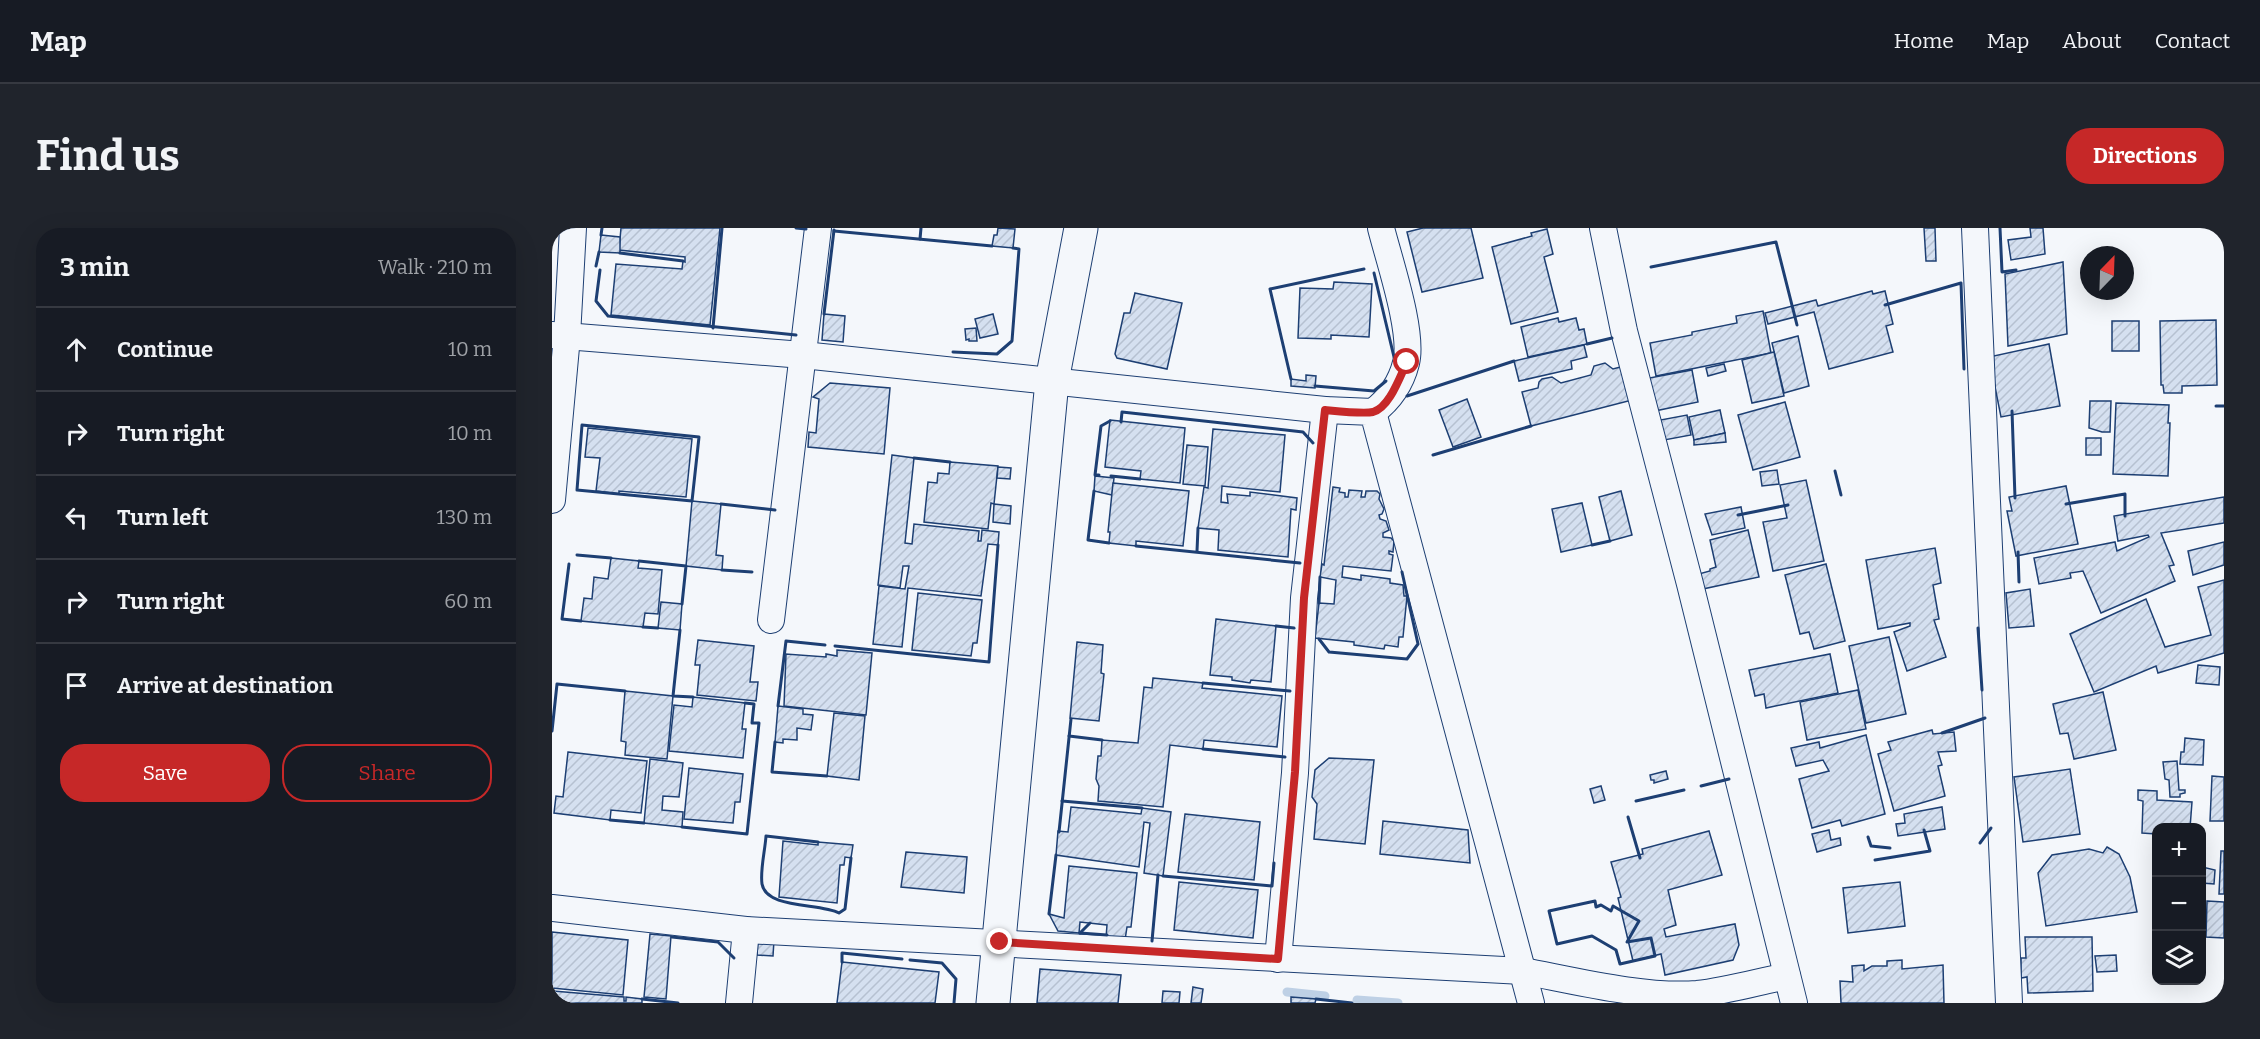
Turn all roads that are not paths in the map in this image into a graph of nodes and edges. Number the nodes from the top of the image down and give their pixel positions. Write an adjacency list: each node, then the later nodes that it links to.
1 (573, 228): 7 (street)
2 (818, 228): 8 (street)
3 (1081, 228): 9 (street)
4 (1381, 228): 11 (street)
5 (1603, 228): 19 (street)
6 (1975, 228): 24 (street)
7 (559, 335): 8 (street); 12 (street)
8 (803, 355): 9 (street); 13 (street)
9 (1052, 381): 10 (street); 16 (street)
10 (1325, 410): 11 (street); 17 (street)
11 (1373, 412): 18 (street)
12 (552, 500)
13 (771, 620)
14 (552, 908): 15 (street)
15 (746, 930): 16 (street); 20 (street)
16 (1000, 942): 17 (street); 21 (street)
17 (1278, 959): 18 (street)
18 (1524, 971): 19 (street); 22 (street)
19 (1787, 976): 23 (street)
20 (739, 1003)
21 (993, 1003)
22 (1531, 1003)
23 (1794, 1003)
24 (2009, 1003)

